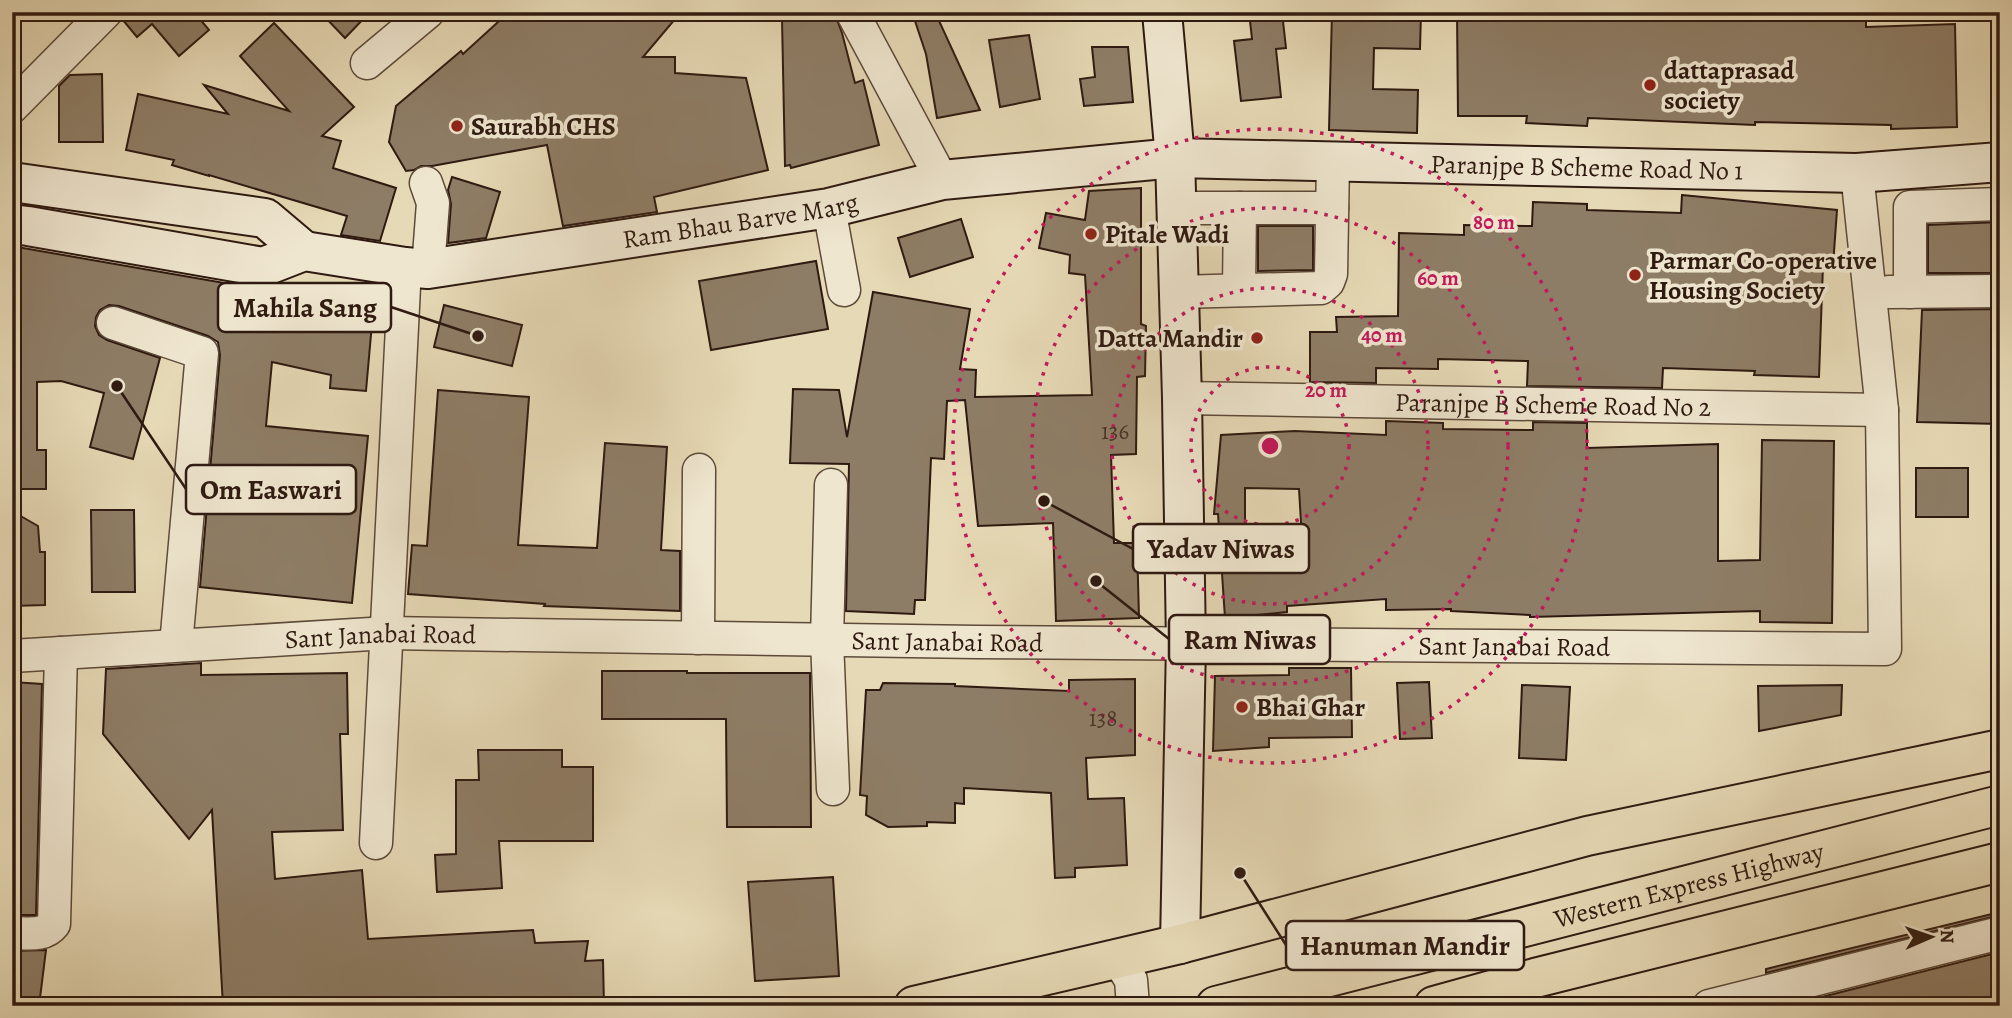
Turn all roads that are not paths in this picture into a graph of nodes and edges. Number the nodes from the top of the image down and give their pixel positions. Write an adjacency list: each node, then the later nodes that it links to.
1 (106, 12): 6 (street)
2 (428, 12): 5 (street)
3 (852, 12): 11 (street)
4 (1162, 12): 7 (street)
5 (367, 63)
6 (12, 107)
7 (1175, 158): 8 (street, Paranjpe B Scheme Road No 1); 11 (street, Ram Bhau Barve Marg); 16 (street)
8 (1333, 161): 10 (street, Paranjpe B Scheme Road No 1); 18 (street)
9 (2000, 162): 10 (street, Paranjpe B Scheme Road No 1)
10 (1857, 173): 26 (street)
11 (943, 180): 15 (street, Ram Bhau Barve Marg)
12 (12, 182): 20 (street)
13 (426, 183): 21 (street)
14 (2000, 205): 27 (street)
15 (829, 208): 21 (street, Ram Bhau Barve Marg); 22 (street)
16 (1177, 208): 17 (street); 25 (street)
17 (1240, 208): 18 (street); 23 (street)
18 (1332, 208): 23 (street)
19 (12, 224): 20 (street)
20 (304, 251): 21 (street, Ram Bhau Barve Marg)
21 (416, 268): 33 (street)
22 (844, 290)
23 (1239, 290): 25 (street)
24 (2000, 291): 27 (street)
25 (1179, 292): 29 (street)
26 (1870, 292): 27 (street); 30 (street)
27 (1910, 292)
28 (113, 323): 37 (street)
29 (1182, 398): 30 (street, Paranjpe B Scheme Road No 2); 36 (street)
30 (1882, 410): 36 (street, Sant Janabai Road)
31 (699, 470): 34 (street)
32 (831, 485): 35 (street)
33 (387, 633): 34 (street, Sant Janabai Road); 37 (street, Sant Janabai Road); 43 (street)
34 (698, 638): 35 (street, Sant Janabai Road)
35 (827, 640): 36 (street, Sant Janabai Road); 41 (street)
36 (1186, 643): 47 (street)
37 (176, 645): 38 (street, Sant Janabai Road)
38 (61, 653): 39 (street, Sant Janabai Road); 45 (street)
39 (12, 656)
40 (2000, 749): 47 (main road)
41 (833, 789)
42 (2000, 806): 52 (main road, Western Express Highway)
43 (376, 843)
44 (2000, 862): 53 (main road, Western Express Highway)
45 (12, 933)
46 (2000, 933): 54 (street)
47 (1180, 944): 48 (main road)
48 (1117, 958): 49 (main road); 50 (street); 51 (street)
49 (914, 1006)
50 (1112, 1006)
51 (1133, 1006)
52 (1216, 1006)
53 (1434, 1006)
54 (1709, 1006)

